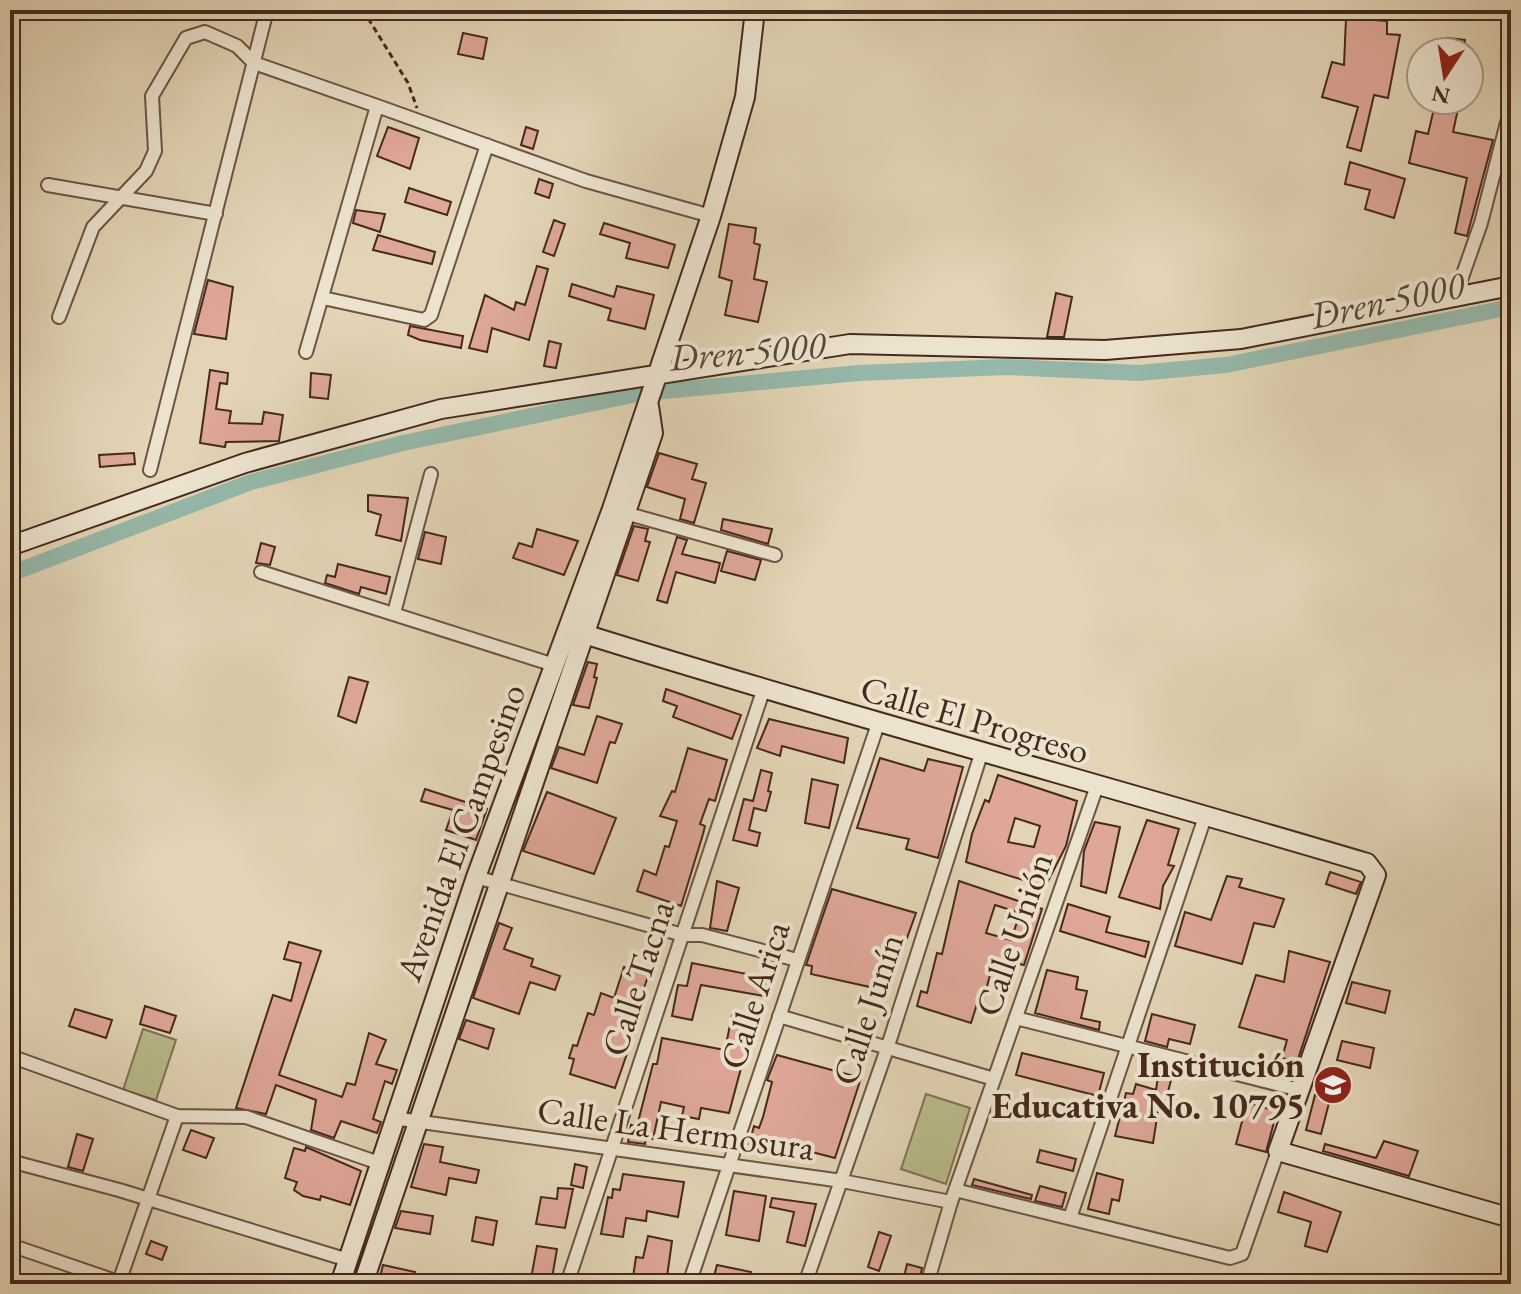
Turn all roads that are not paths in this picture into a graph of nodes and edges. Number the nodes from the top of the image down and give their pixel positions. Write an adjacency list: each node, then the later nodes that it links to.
1 (267, 10): 3 (street)
2 (755, 10): 10 (street, Avenida El Campesino)
3 (254, 63): 4 (street); 8 (street); 9 (street)
4 (377, 106): 6 (street); 13 (street)
5 (1511, 107): 12 (street)
6 (487, 145): 10 (street); 13 (street)
7 (48, 185): 8 (street)
8 (120, 197): 9 (street); 14 (street)
9 (216, 214): 18 (street)
10 (711, 216): 16 (street, Avenida El Campesino)
11 (1511, 286): 12 (street)
12 (1455, 297): 16 (street)
13 (323, 298): 15 (street)
14 (59, 317)
15 (306, 352)
16 (657, 379): 17 (street, Avenida El Campesino); 21 (street)
17 (648, 403): 20 (street, Avenida El Campesino); 25 (street, Avenida El Campesino)
18 (150, 470)
19 (431, 474): 24 (street)
20 (625, 513): 22 (street); 25 (street, Avenida El Campesino)
21 (10, 546)
22 (775, 555)
23 (261, 572): 24 (street)
24 (394, 613): 26 (street)
25 (576, 631): 26 (street, Avenida El Campesino); 27 (street, Calle El Progreso); 33 (street, Avenida El Campesino)
26 (554, 665): 32 (street, Avenida El Campesino)
27 (763, 691): 28 (street, Calle El Progreso); 34 (street, Calle Tacna)
28 (878, 724): 29 (street, Calle El Progreso); 35 (street, Calle Arica)
29 (982, 751): 30 (street, Calle El Progreso); 39 (street, Calle Junín)
30 (1097, 786): 31 (street, Calle El Progreso); 37 (street, Calle Unión)
31 (1205, 817): 38 (street); 42 (street, Calle El Progreso)
32 (476, 877): 33 (street); 44 (street, Avenida El Campesino)
33 (498, 883): 34 (street); 45 (street, Avenida El Campesino)
34 (683, 935): 35 (street); 46 (street, Calle Tacna)
35 (797, 960): 36 (street, Calle Arica)
36 (779, 1016): 39 (street); 50 (street, Calle Arica)
37 (1016, 1018): 38 (street); 41 (street, Calle Unión)
38 (1130, 1045): 42 (street); 54 (street)
39 (887, 1049): 41 (street); 51 (street, Calle Junín)
40 (10, 1056): 43 (street)
41 (994, 1079): 52 (street, Calle Unión)
42 (1300, 1090): 47 (street)
43 (177, 1116): 49 (street); 53 (street)
44 (393, 1118): 45 (street, Calle La Hermosura); 49 (street, Avenida El Campesino)
45 (418, 1122): 46 (street, Calle La Hermosura); 61 (street, Avenida El Campesino)
46 (612, 1151): 50 (street, Calle La Hermosura); 62 (street, Calle Tacna)
47 (1278, 1151): 54 (street, Calle La Hermosura); 55 (street)
48 (10, 1161): 53 (street)
49 (379, 1163): 57 (street, Avenida El Campesino)
50 (727, 1165): 51 (street, Calle La Hermosura); 63 (street, Calle Arica)
51 (842, 1181): 52 (street, Calle La Hermosura); 64 (street, Calle Junín)
52 (953, 1196): 54 (street, Calle La Hermosura); 65 (street, Calle Unión)
53 (146, 1198): 57 (street); 59 (street)
54 (1070, 1218)
55 (1511, 1218)
56 (19, 1248): 58 (street)
57 (348, 1260): 60 (street, Avenida El Campesino)
58 (105, 1281): 59 (street)
59 (122, 1283)
60 (340, 1284)
61 (363, 1284)
62 (567, 1284)
63 (689, 1284)
64 (805, 1284)
65 (927, 1284)

